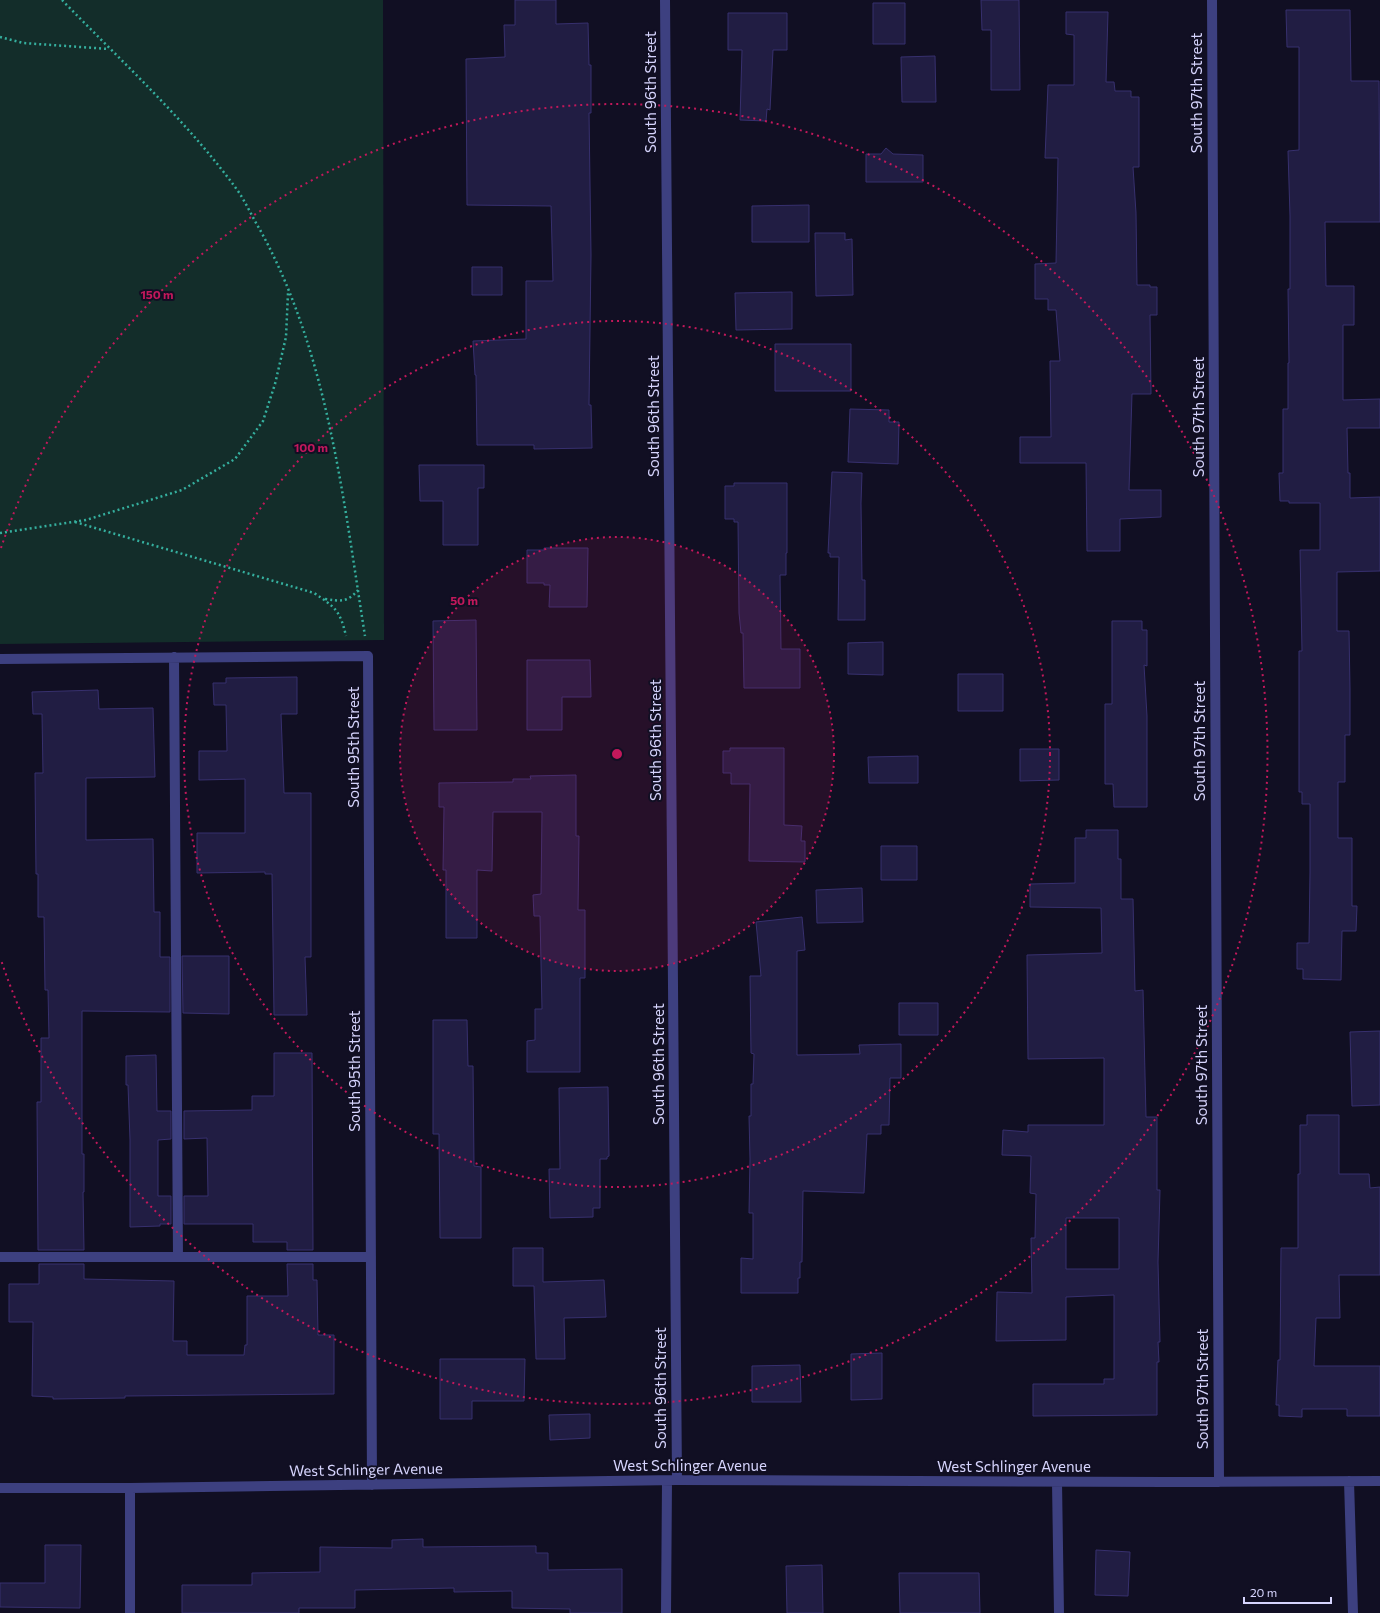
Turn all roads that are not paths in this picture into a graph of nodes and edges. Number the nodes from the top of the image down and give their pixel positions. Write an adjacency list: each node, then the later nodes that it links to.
1 (665, 0): 8 (street, South 96th Street)
2 (1212, 0): 12 (street, South 97th Street)
3 (174, 657): 4 (street); 6 (street); 7 (street, South 95th Street)
4 (0, 659)
5 (0, 1257): 6 (street)
6 (178, 1257): 7 (street)
7 (371, 1257): 13 (street, South 95th Street)
8 (672, 1481): 11 (street, West Schlinger Avenue); 13 (street, West Schlinger Avenue); 17 (street, South 96th Street)
9 (1349, 1481): 10 (street, West Schlinger Avenue); 12 (street, West Schlinger Avenue); 19 (street)
10 (1380, 1481)
11 (1057, 1482): 12 (street, West Schlinger Avenue); 18 (street)
12 (1219, 1482)
13 (372, 1485): 15 (street, West Schlinger Avenue)
14 (0, 1488): 15 (street, West Schlinger Avenue)
15 (130, 1488): 16 (street)
16 (130, 1613)
17 (666, 1613)
18 (1059, 1613)
19 (1353, 1613)

